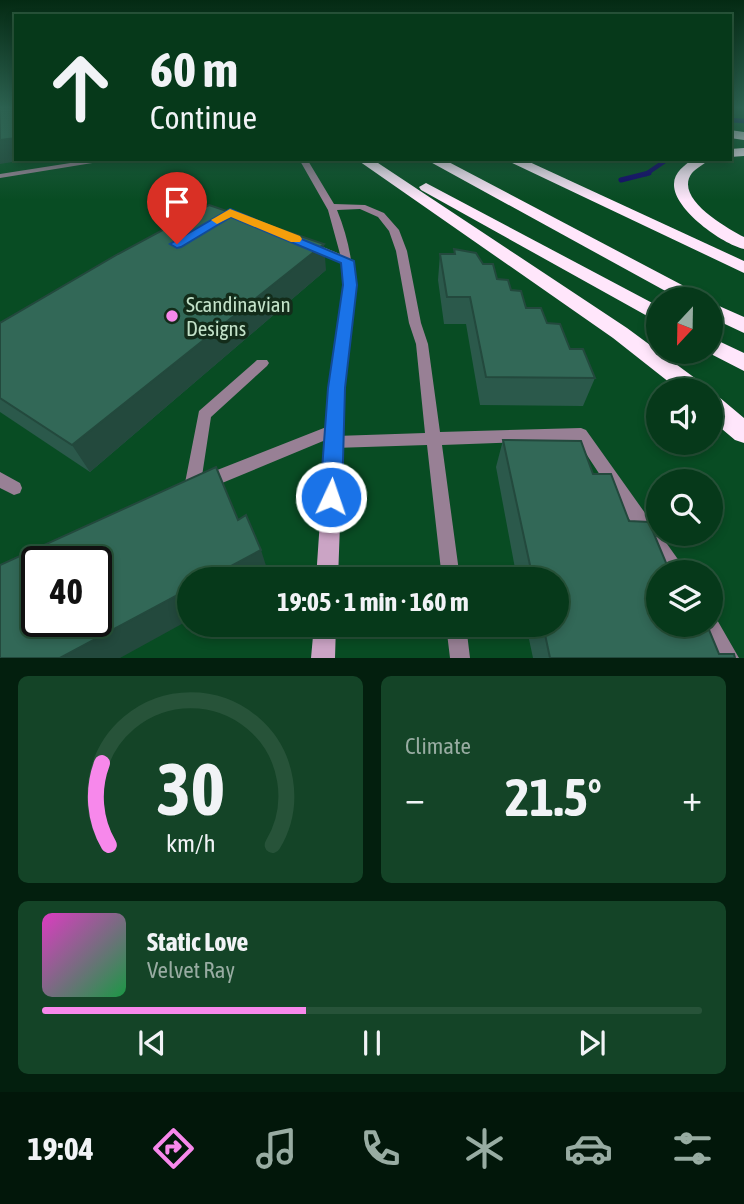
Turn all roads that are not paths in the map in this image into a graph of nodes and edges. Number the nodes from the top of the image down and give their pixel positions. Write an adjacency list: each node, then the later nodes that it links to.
1 (100, 161): 8 (lane)
2 (304, 161): 9 (lane)
3 (366, 161): 22 (highway)
4 (375, 161): 16 (highway)
5 (436, 161): 14 (highway)
6 (515, 161): 13 (highway)
7 (700, 161): 11 (highway)
8 (0, 176)
9 (333, 207): 12 (lane); 26 (lane)
10 (305, 243): 12 (lane)
11 (744, 244)
12 (347, 261): 15 (lane)
13 (744, 268)
14 (672, 287)
15 (347, 307): 25 (street)
16 (646, 308)
17 (723, 315): 18 (highway)
18 (744, 326)
19 (723, 351): 21 (highway)
20 (262, 363): 25 (lane)
21 (744, 363)
22 (679, 378)
23 (723, 415): 24 (highway)
24 (744, 433)
25 (334, 436): 26 (lane); 28 (street)
26 (435, 439): 27 (lane); 29 (lane)
27 (667, 560)
28 (328, 567)
29 (450, 567)
30 (324, 637): 33 (street)
31 (457, 637): 34 (lane)
32 (716, 637): 35 (lane)
33 (323, 658)
34 (460, 658)
35 (729, 658)

